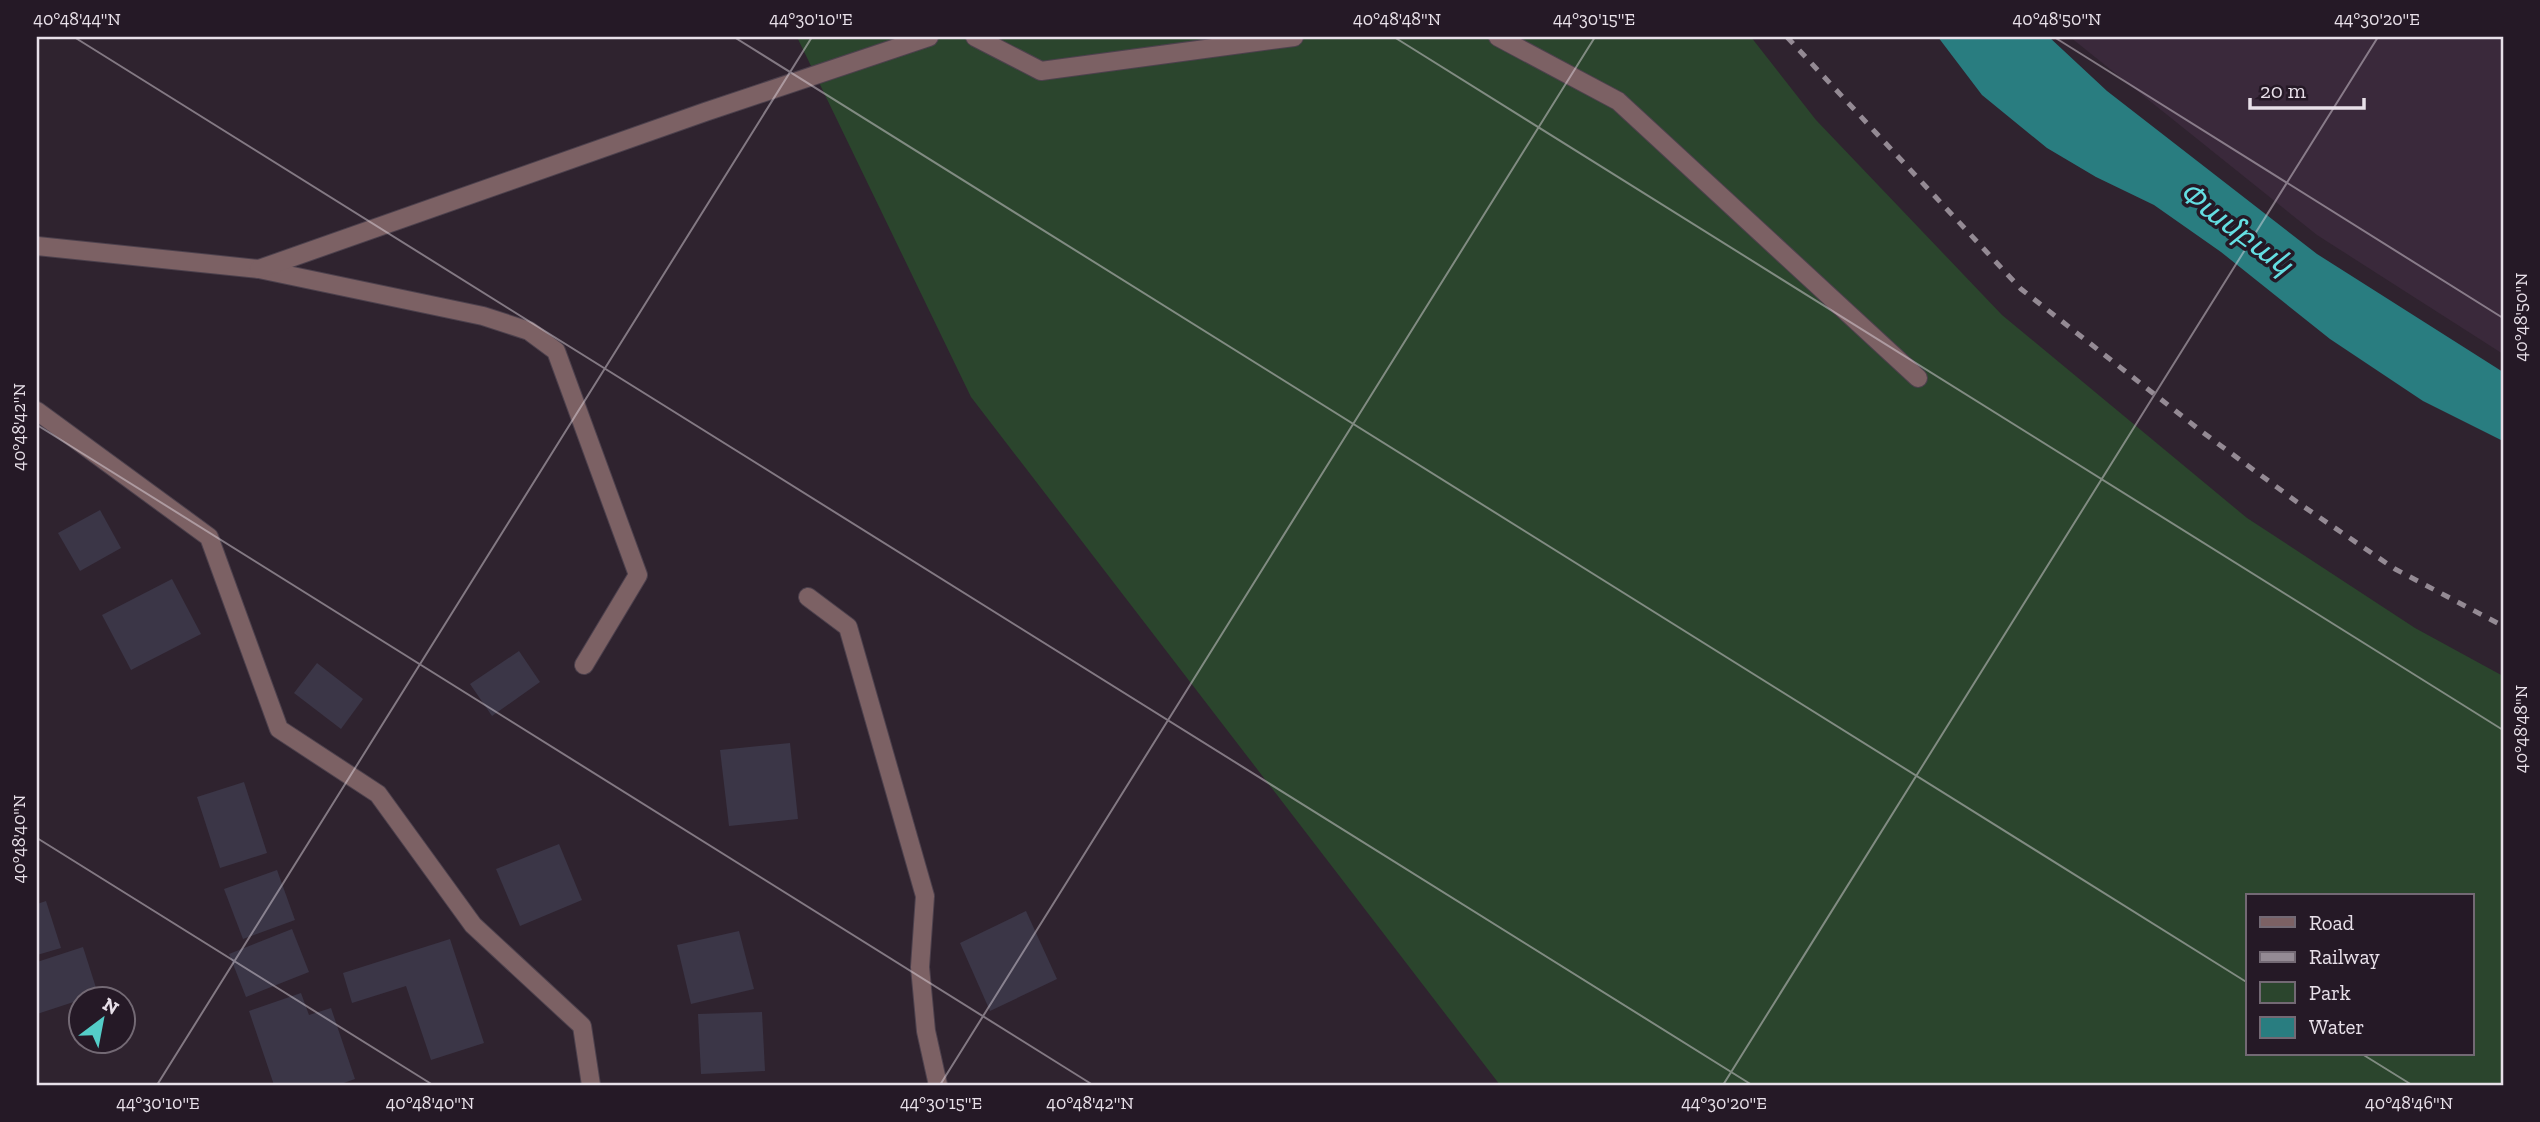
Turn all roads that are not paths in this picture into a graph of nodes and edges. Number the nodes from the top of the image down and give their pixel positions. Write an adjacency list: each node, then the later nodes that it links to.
1 (929, 37): 6 (street)
2 (975, 37): 3 (street)
3 (1294, 37)
4 (1498, 37): 7 (street)
5 (37, 246): 6 (street)
6 (259, 269): 10 (street)
7 (1918, 378)
8 (37, 411): 11 (street)
9 (808, 597): 12 (street)
10 (584, 665)
11 (591, 1085)
12 (938, 1085)

